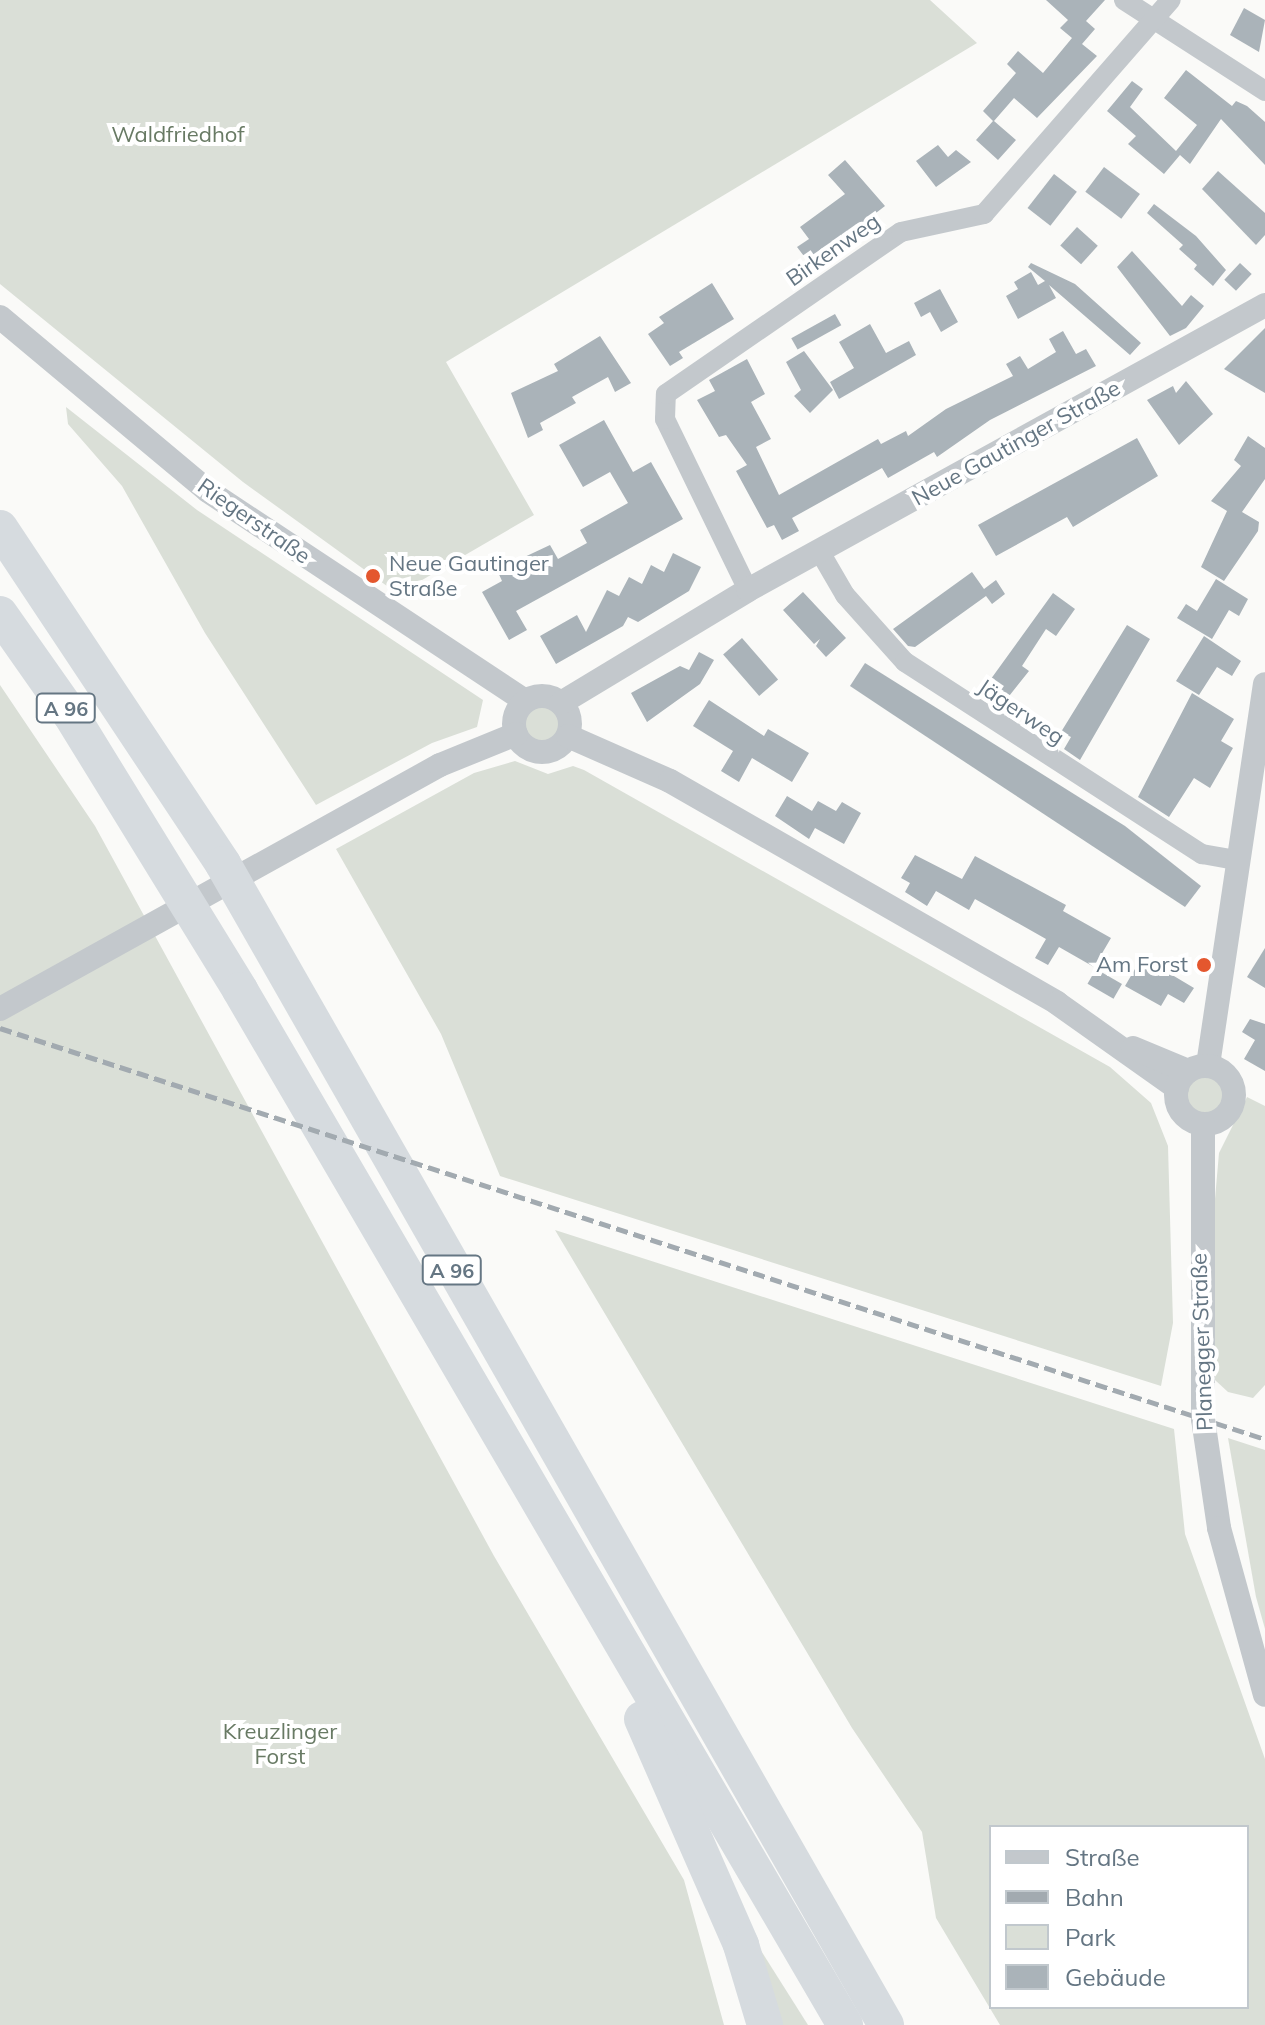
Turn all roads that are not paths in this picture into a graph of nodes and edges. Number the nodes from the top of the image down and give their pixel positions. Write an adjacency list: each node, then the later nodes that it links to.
1 (1124, 0): 3 (street)
2 (1171, 0): 3 (street, Birkenweg)
3 (1151, 23): 4 (street); 9 (street, Birkenweg)
4 (1265, 91)
5 (1265, 305): 8 (street, Neue Gautinger Straße)
6 (0, 317): 12 (street, Riegerstraße)
7 (0, 528): 24 (highway, A 96)
8 (820, 552): 9 (street, Neue Gautinger Straße); 16 (street, Jägerweg)
9 (748, 590): 13 (street, Neue Gautinger Straße)
10 (0, 614): 20 (highway, A 96)
11 (1265, 684): 16 (street)
12 (525, 701): 13 (street); 14 (street)
13 (561, 703): 15 (street)
14 (516, 734): 15 (street); 17 (street)
15 (568, 736): 18 (street)
16 (1236, 860): 18 (street)
17 (0, 1009)
18 (1191, 1075): 19 (street); 19 (street)
19 (1203, 1124): 21 (street, Planegger Straße)
20 (601, 1613): 22 (highway); 23 (highway, A 96)
21 (1265, 1695)
22 (765, 2025)
23 (845, 2025)
24 (886, 2025)

